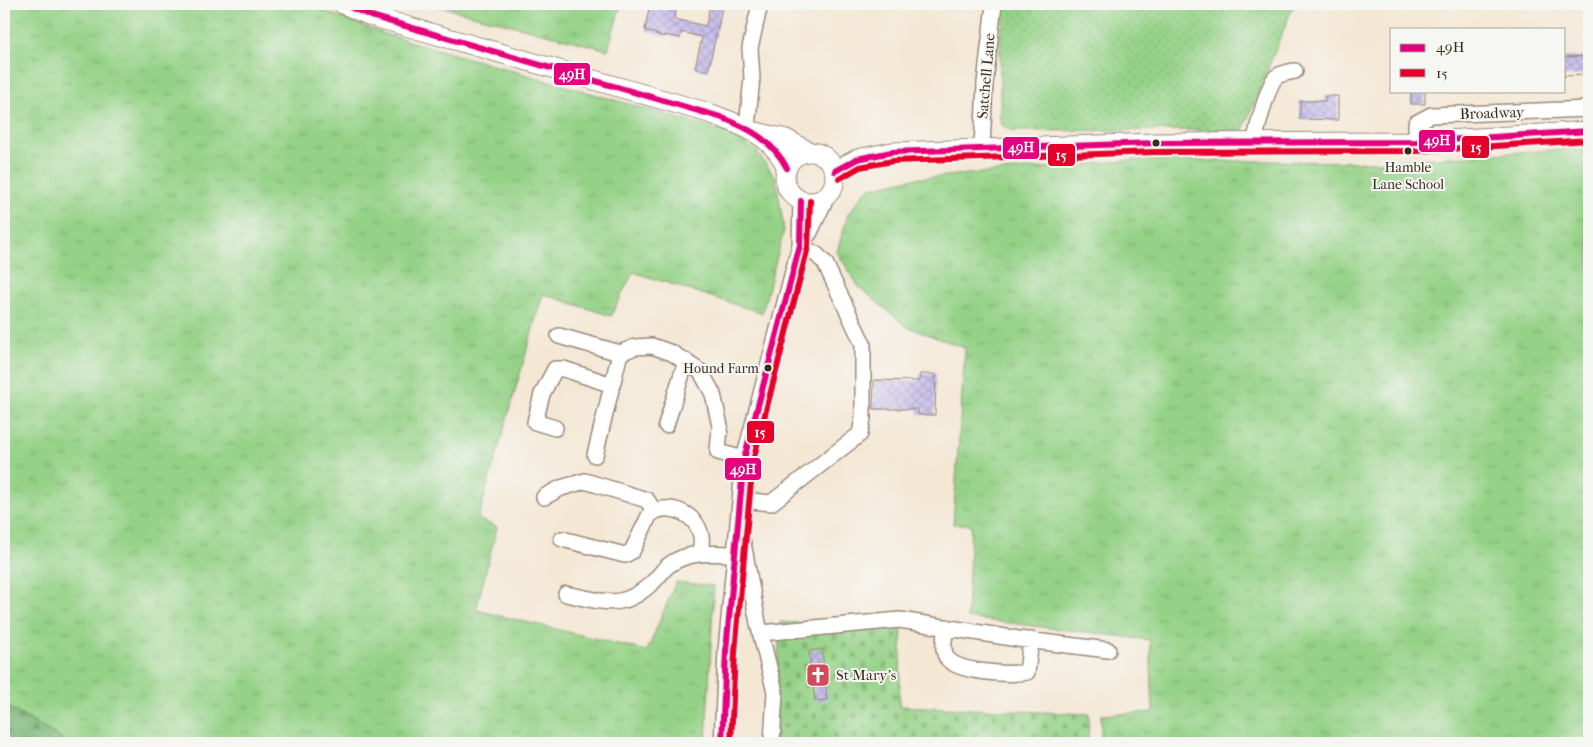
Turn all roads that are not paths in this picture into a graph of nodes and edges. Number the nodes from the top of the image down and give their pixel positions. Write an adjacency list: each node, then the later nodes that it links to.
1 (342, 4): 6 (main road)
2 (760, 4): 6 (street)
3 (994, 4): 10 (street, Satchell Lane)
4 (1295, 71): 8 (street)
5 (1589, 110): 9 (street, Broadway)
6 (752, 129): 11 (main road); 12 (main road)
7 (1589, 131): 9 (main road)
8 (1255, 142): 9 (main road); 10 (main road)
9 (1416, 142)
10 (982, 148): 13 (main road)
11 (810, 152): 12 (main road); 13 (main road)
12 (787, 168): 15 (main road)
13 (835, 171): 14 (main road)
14 (827, 196): 15 (main road); 16 (street)
15 (801, 201): 16 (street)
16 (800, 245): 24 (street); 26 (street)
17 (559, 336): 18 (street)
18 (620, 353): 19 (street); 20 (street)
19 (686, 361): 21 (street); 24 (street)
20 (612, 385): 22 (street); 23 (street)
21 (666, 425)
22 (555, 428)
23 (595, 454)
24 (744, 460): 26 (street)
25 (544, 497): 27 (street)
26 (740, 506): 30 (street); 33 (street)
27 (654, 511): 28 (street); 29 (street)
28 (562, 539)
29 (700, 552): 30 (street); 31 (street)
30 (736, 554): 36 (street)
31 (566, 594)
32 (946, 627): 33 (street); 34 (street); 34 (street)
33 (762, 633): 37 (street)
34 (1032, 640): 35 (street)
35 (1108, 650)
36 (722, 743)
37 (772, 743)

